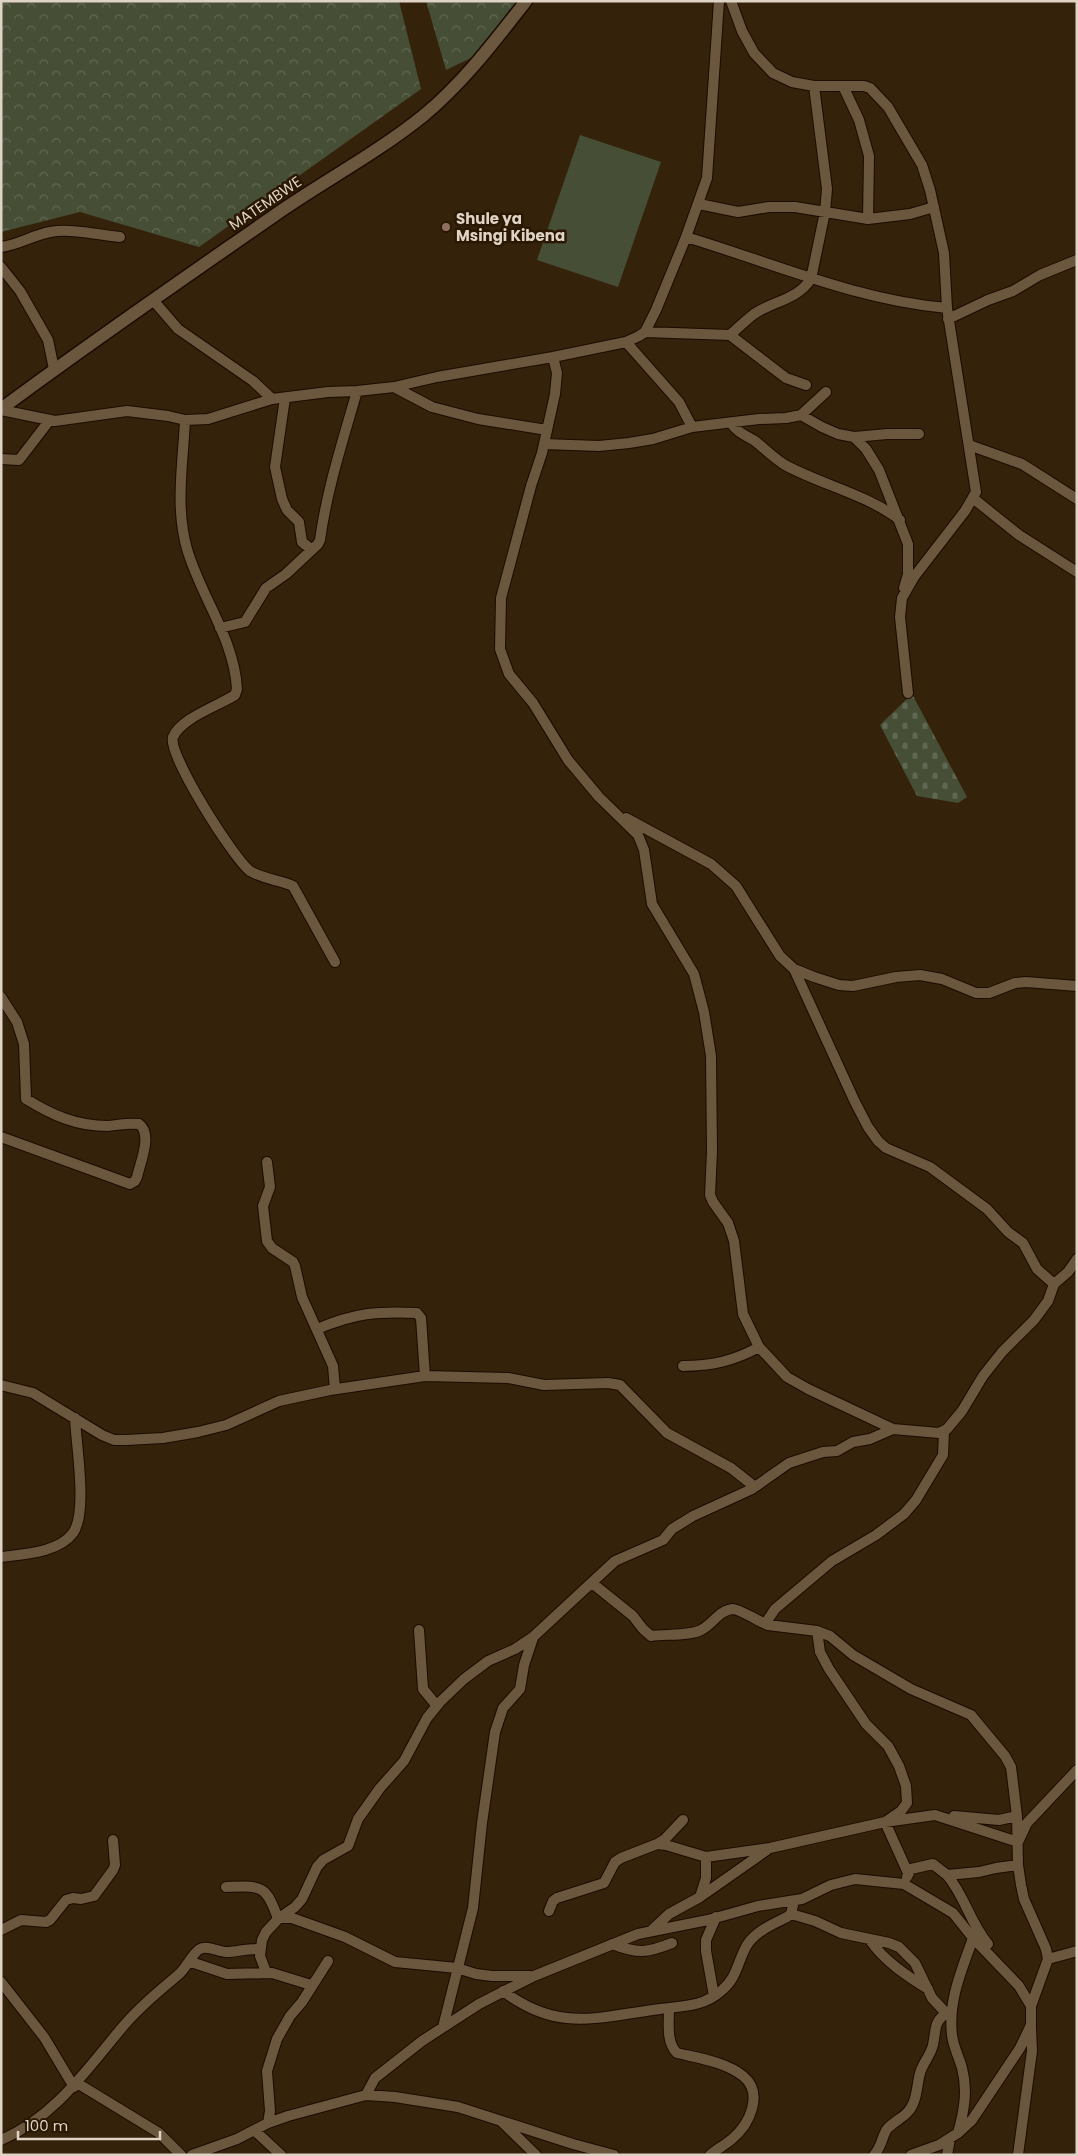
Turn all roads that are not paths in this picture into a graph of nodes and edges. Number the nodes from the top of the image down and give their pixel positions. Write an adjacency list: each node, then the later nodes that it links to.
1 (526, 1): 16 (main road, MATEMBWE)
2 (719, 1): 6 (street)
3 (732, 1): 4 (street)
4 (814, 86): 5 (street); 8 (street)
5 (843, 86): 7 (street); 9 (street)
6 (699, 204): 8 (street); 11 (street)
7 (934, 207): 9 (street); 17 (street)
8 (826, 212): 9 (street); 15 (street)
9 (868, 219)
10 (120, 237): 12 (street)
11 (686, 237): 15 (street); 19 (street)
12 (1, 247)
13 (1077, 260): 18 (street)
14 (1, 267): 23 (street)
15 (811, 279): 17 (street); 20 (street)
16 (153, 300): 23 (main road, MATEMBWE); 29 (street)
17 (946, 308): 18 (street)
18 (948, 320): 40 (street)
19 (645, 332): 20 (street); 21 (street)
20 (730, 335): 24 (street)
21 (626, 342): 22 (street); 35 (street)
22 (552, 357): 25 (street); 36 (street)
23 (54, 369): 30 (main road, MATEMBWE)
24 (806, 384)
25 (394, 387): 26 (street); 36 (street)
26 (358, 391): 28 (street); 45 (street)
27 (826, 392): 31 (street)
28 (285, 398): 29 (street); 45 (street)
29 (272, 399): 33 (street)
30 (1, 410): 32 (street)
31 (801, 415): 34 (street); 38 (street)
32 (49, 420): 33 (street); 41 (street)
33 (186, 420): 48 (street)
34 (730, 423): 35 (street); 44 (street)
35 (692, 427): 39 (street)
36 (547, 430): 39 (street)
37 (919, 434): 38 (street)
38 (854, 437): 44 (street)
39 (544, 444): 50 (street)
40 (969, 445): 42 (street); 43 (street)
41 (1, 459)
42 (974, 499): 46 (street); 47 (street)
43 (1077, 499)
44 (900, 520): 47 (street)
45 (312, 550): 48 (street)
46 (1077, 572)
47 (902, 598): 49 (street)
48 (220, 628): 51 (street)
49 (908, 693)
50 (611, 810): 52 (street); 60 (street)
51 (335, 962)
52 (794, 969): 53 (street); 58 (street)
53 (1077, 986)
54 (1, 997): 55 (street)
55 (1, 1137)
56 (267, 1162): 59 (street)
57 (1077, 1258): 58 (street)
58 (1054, 1284): 67 (street)
59 (317, 1329): 62 (street); 64 (street)
60 (759, 1347): 61 (street); 66 (street)
61 (683, 1366)
62 (425, 1376): 64 (street); 68 (street)
63 (1, 1385): 65 (street)
64 (335, 1389): 65 (street)
65 (76, 1418): 69 (street)
66 (893, 1429): 67 (street); 68 (street)
67 (944, 1432): 71 (street)
68 (755, 1487): 70 (street)
69 (1, 1557)
70 (592, 1583): 71 (street); 74 (street)
71 (768, 1625): 73 (street)
72 (419, 1630): 75 (street)
73 (817, 1632): 78 (street); 80 (street)
74 (533, 1637): 75 (street); 109 (street)
75 (437, 1706): 95 (street)
76 (1077, 1770): 82 (street)
77 (935, 1814): 78 (street); 80 (street); 82 (street)
78 (1017, 1816): 82 (street)
79 (683, 1820): 83 (street)
80 (885, 1822): 84 (street); 87 (street)
81 (113, 1840): 97 (street)
82 (1018, 1842): 86 (street)
83 (657, 1844): 85 (street); 93 (street)
84 (770, 1848): 85 (street); 91 (street)
85 (706, 1857): 91 (street)
86 (1018, 1865): 88 (street); 105 (street)
87 (908, 1873): 88 (street); 89 (street)
88 (947, 1875): 107 (street)
89 (904, 1884): 92 (street); 99 (street)
90 (226, 1887): 95 (street)
91 (700, 1897): 98 (street)
92 (794, 1901): 94 (street); 96 (street)
93 (549, 1911)
94 (791, 1914): 100 (street); 116 (street)
95 (279, 1918): 103 (street); 109 (street)
96 (716, 1918): 98 (street); 116 (street)
97 (1, 1930)
98 (650, 1931): 102 (street)
99 (973, 1938): 107 (street); 119 (street)
100 (870, 1940): 114 (street); 114 (street)
101 (672, 1943): 102 (street)
102 (612, 1944): 111 (street)
103 (260, 1949): 108 (street); 110 (street)
104 (1077, 1951): 105 (street)
105 (1048, 1959): 117 (street)
106 (328, 1961): 113 (street)
107 (996, 1961): 117 (street)
108 (191, 1962): 110 (street); 122 (street)
109 (457, 1968): 111 (street); 121 (street)
110 (266, 1972): 113 (street)
111 (534, 1976): 115 (street)
112 (1, 1982): 122 (street)
113 (312, 1985): 125 (street)
114 (928, 1989): 119 (street)
115 (503, 1991): 118 (street); 121 (street)
116 (714, 1996): 118 (street)
117 (1032, 2006): 120 (street)
118 (669, 2008): 134 (street)
119 (949, 2011): 127 (street); 135 (street)
120 (1031, 2025): 127 (street); 138 (street)
121 (442, 2027): 123 (street)
122 (75, 2085): 128 (street); 129 (street)
123 (366, 2095): 124 (street); 125 (street)
124 (498, 2119): 132 (street); 133 (street)
125 (268, 2123): 126 (street)
126 (254, 2130): 130 (street); 131 (street)
127 (954, 2136): 136 (street); 137 (street)
128 (1, 2140)
129 (180, 2155)
130 (192, 2155)
131 (281, 2155)
132 (536, 2155)
133 (614, 2155)
134 (710, 2155)
135 (874, 2155)
136 (911, 2155)
137 (947, 2155)
138 (1018, 2155)

